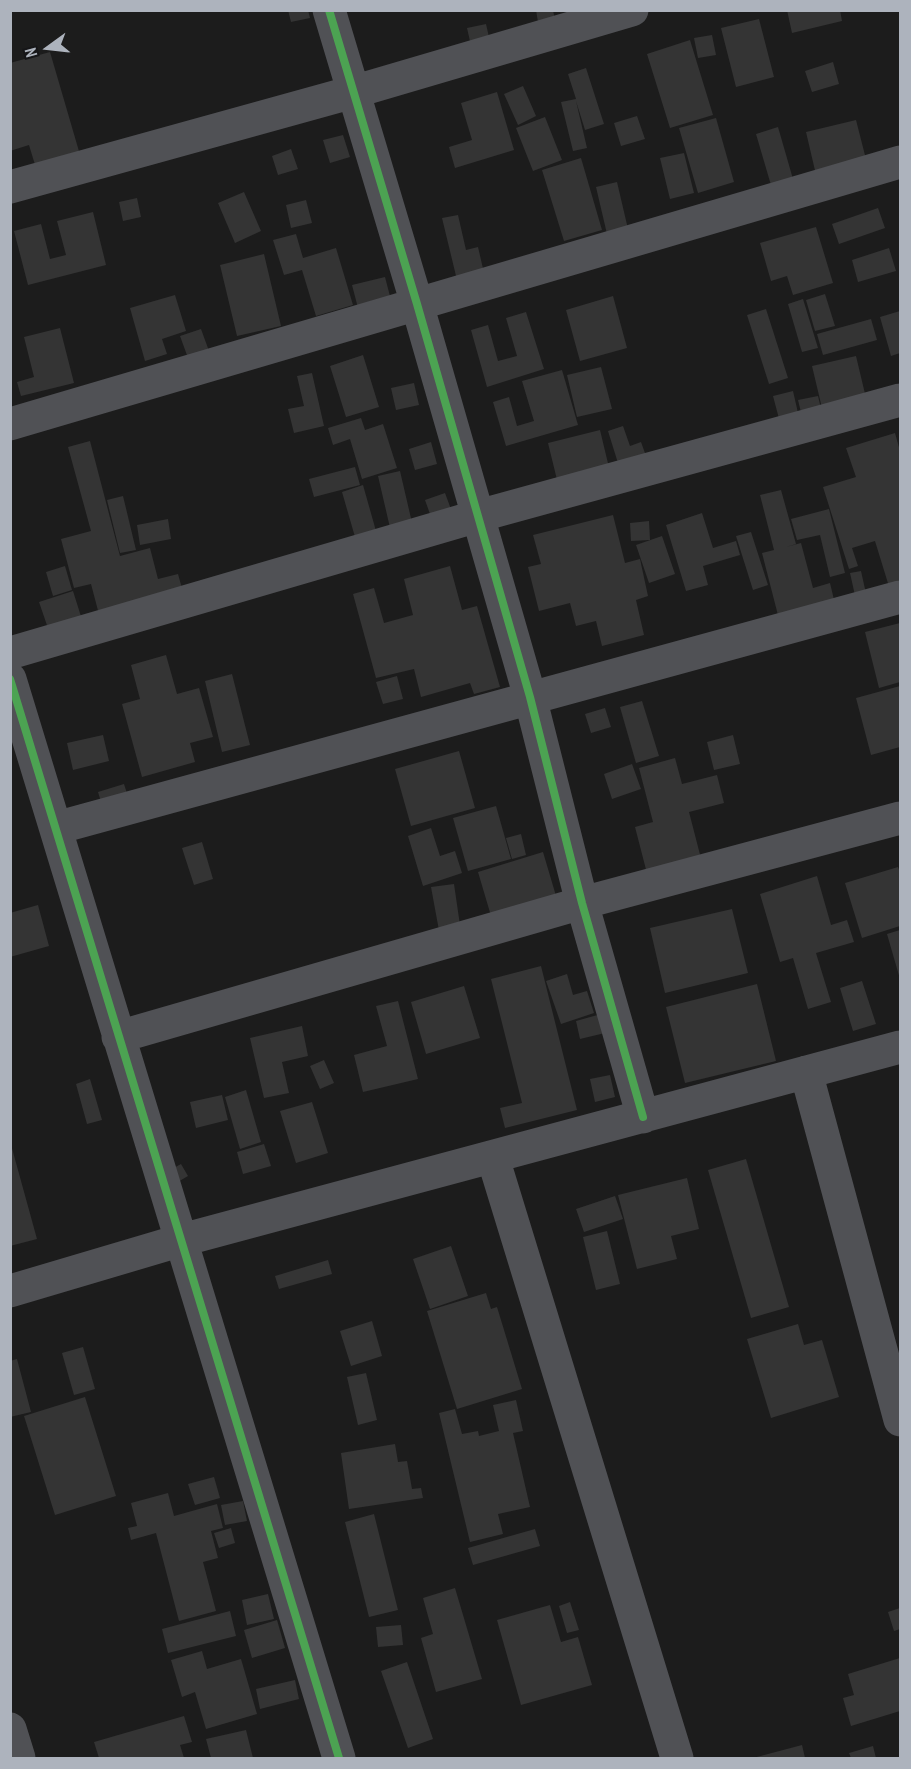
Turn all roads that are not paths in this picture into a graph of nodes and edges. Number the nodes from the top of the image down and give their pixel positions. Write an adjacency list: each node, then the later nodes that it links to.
1 (329, 10): 3 (street)
2 (632, 10): 3 (street)
3 (353, 92): 5 (street); 6 (street)
4 (900, 162): 6 (street)
5 (10, 187)
6 (417, 304): 8 (street); 9 (street)
7 (900, 400): 9 (street)
8 (10, 424)
9 (478, 516): 11 (street); 13 (street)
10 (900, 597): 13 (street)
11 (10, 653)
12 (10, 679): 14 (street)
13 (530, 697): 16 (street); 17 (street)
14 (22, 763): 16 (street)
15 (900, 818): 17 (street)
16 (56, 828): 18 (street)
17 (582, 903): 18 (street); 21 (street)
18 (118, 1037): 23 (street)
19 (900, 1047): 20 (street)
20 (806, 1072): 21 (street); 25 (street)
21 (643, 1117): 22 (street)
22 (493, 1158): 23 (street); 29 (street)
23 (182, 1240): 24 (street); 28 (street)
24 (10, 1291)
25 (900, 1420)
26 (10, 1729): 27 (street)
27 (19, 1758)
28 (339, 1758)
29 (677, 1758)

